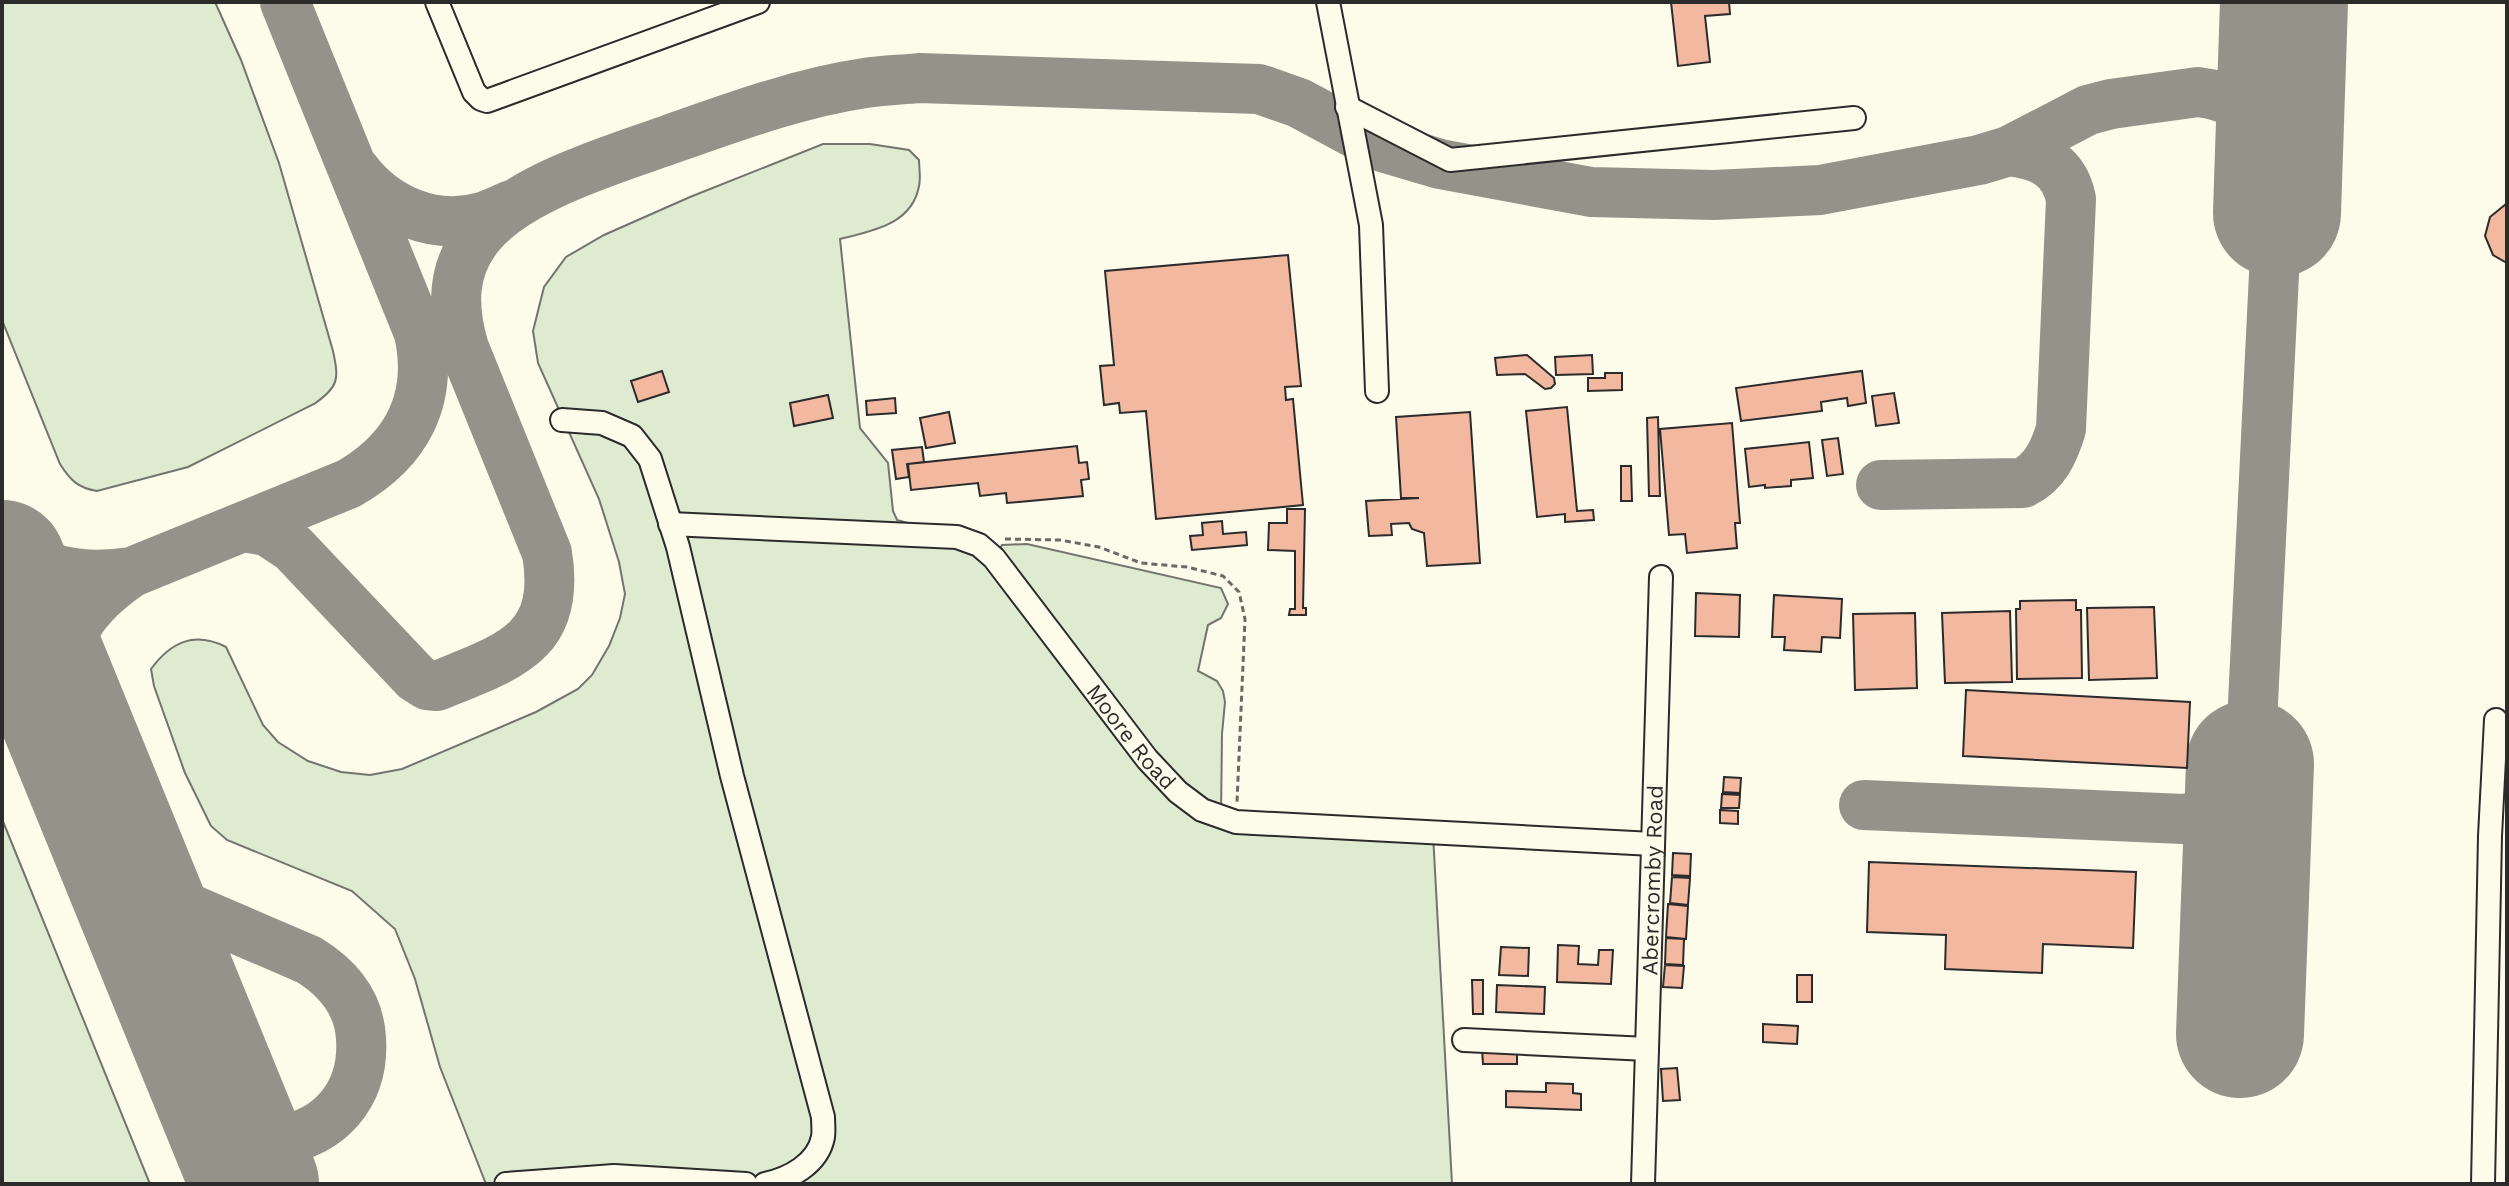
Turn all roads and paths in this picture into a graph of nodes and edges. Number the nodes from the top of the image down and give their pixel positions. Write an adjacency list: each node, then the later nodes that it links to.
1 (437, 2): 2 (street)
2 (758, 2)
3 (1328, 2): 4 (street)
4 (1347, 107): 5 (street); 6 (street)
5 (1854, 118)
6 (1377, 391)
7 (562, 420): 8 (street)
8 (670, 524): 12 (street, Moore Road); 18 (street)
9 (1001, 538): 12 (path)
10 (1661, 577): 13 (street, Abercromby Road)
11 (2496, 720): 20 (street)
12 (1236, 822): 13 (street, Moore Road)
13 (1653, 844): 15 (street, Abercromby Road)
14 (1464, 1040): 15 (street)
15 (1647, 1049): 19 (street, Abercromby Road)
16 (506, 1184): 17 (street)
17 (746, 1184)
18 (765, 1184)
19 (1643, 1184)
20 (2483, 1184)

